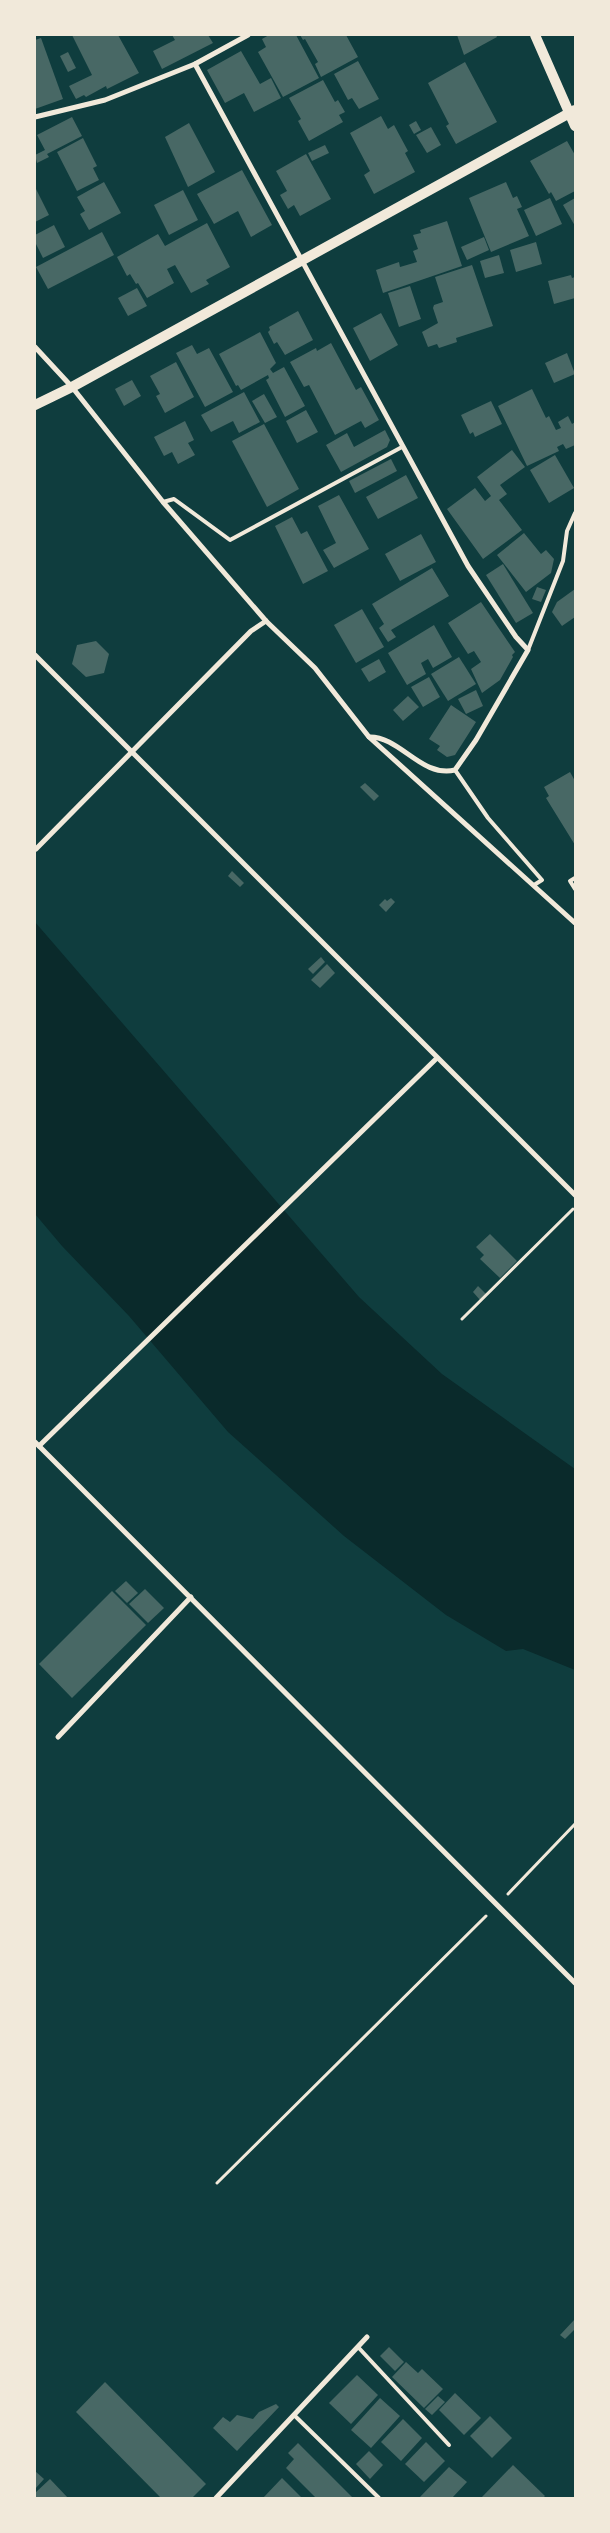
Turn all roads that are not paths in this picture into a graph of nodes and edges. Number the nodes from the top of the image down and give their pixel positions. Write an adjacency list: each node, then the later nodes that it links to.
1 (248, 35): 3 (street)
2 (535, 35): 4 (main road)
3 (195, 64): 5 (street); 7 (street)
4 (572, 112): 6 (main road); 7 (main road)
5 (35, 117)
6 (575, 126)
7 (302, 259): 9 (main road); 11 (street)
8 (35, 346): 9 (street)
9 (72, 387): 10 (main road); 12 (street)
10 (35, 405)
11 (402, 447): 12 (lane); 15 (street)
12 (163, 502): 14 (street)
13 (575, 513): 15 (lane)
14 (266, 621): 17 (street); 18 (street)
15 (528, 650): 19 (street)
16 (35, 655): 18 (street)
17 (369, 737): 19 (street); 22 (street)
18 (132, 752): 20 (street); 25 (street)
19 (455, 770): 22 (lane)
20 (36, 849)
21 (575, 878): 23 (lane)
22 (534, 886): 24 (street)
23 (575, 889)
24 (575, 923)
25 (437, 1058): 26 (street); 27 (street)
26 (575, 1195)
27 (37, 1444): 28 (street)
28 (191, 1597): 29 (street); 30 (street)
29 (58, 1737)
30 (575, 1983)
31 (367, 2337): 32 (street)
32 (358, 2347): 33 (street); 34 (lane)
33 (294, 2415): 35 (street); 36 (lane)
34 (449, 2445)
35 (216, 2498)
36 (379, 2498)

